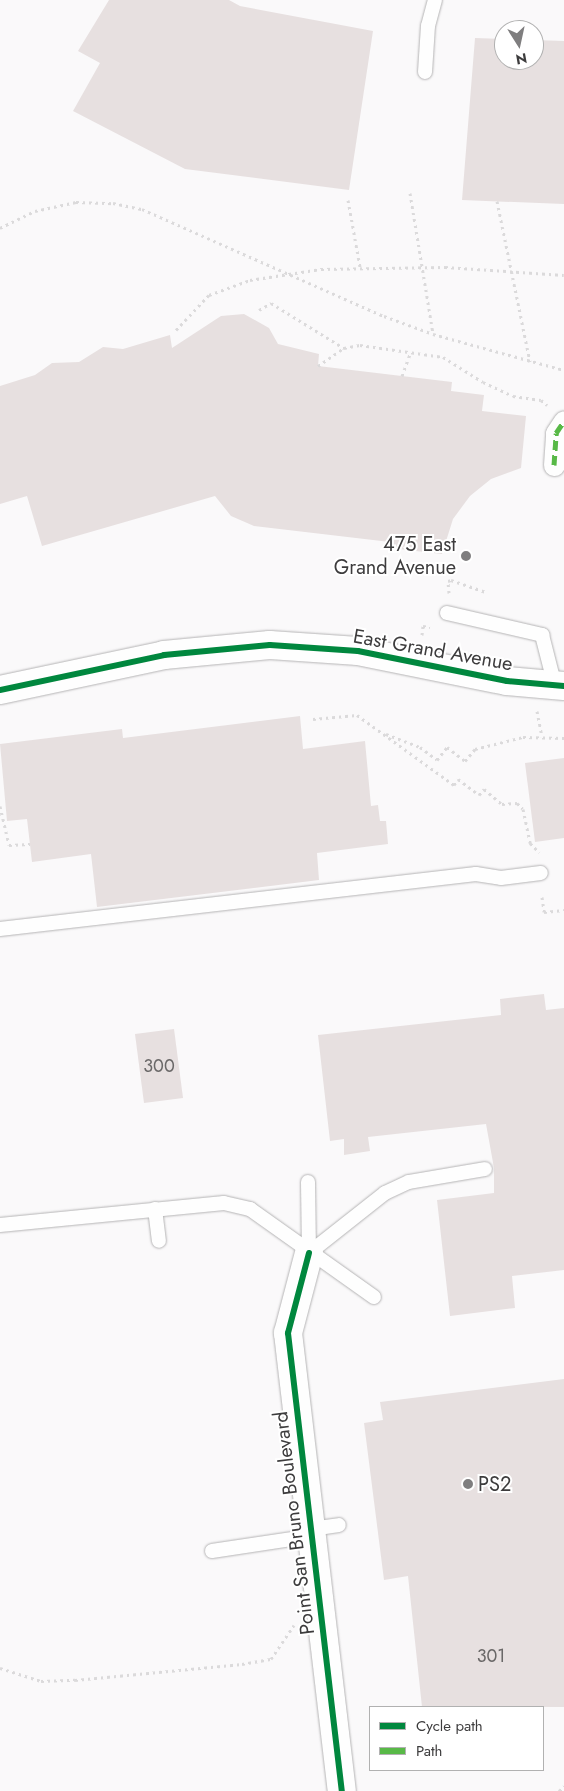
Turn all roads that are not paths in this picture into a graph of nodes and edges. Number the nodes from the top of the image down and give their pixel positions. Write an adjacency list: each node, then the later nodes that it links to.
1 (435, 0): 2 (lane)
2 (424, 72)
3 (558, 415): 4 (street)
4 (554, 465)
5 (447, 613): 6 (lane)
6 (559, 686): 7 (street, East Grand Avenue)
7 (0, 690)
8 (541, 866): 9 (lane)
9 (0, 929)
10 (486, 1169): 15 (lane)
11 (308, 1182): 15 (lane)
12 (155, 1209): 13 (lane); 14 (lane); 15 (lane)
13 (0, 1225)
14 (159, 1242)
15 (310, 1253): 16 (lane); 18 (street, Point San Bruno Boulevard)
16 (374, 1297)
17 (339, 1525): 18 (lane)
18 (311, 1532): 19 (lane); 20 (street, Point San Bruno Boulevard)
19 (212, 1551)
20 (342, 1791)

